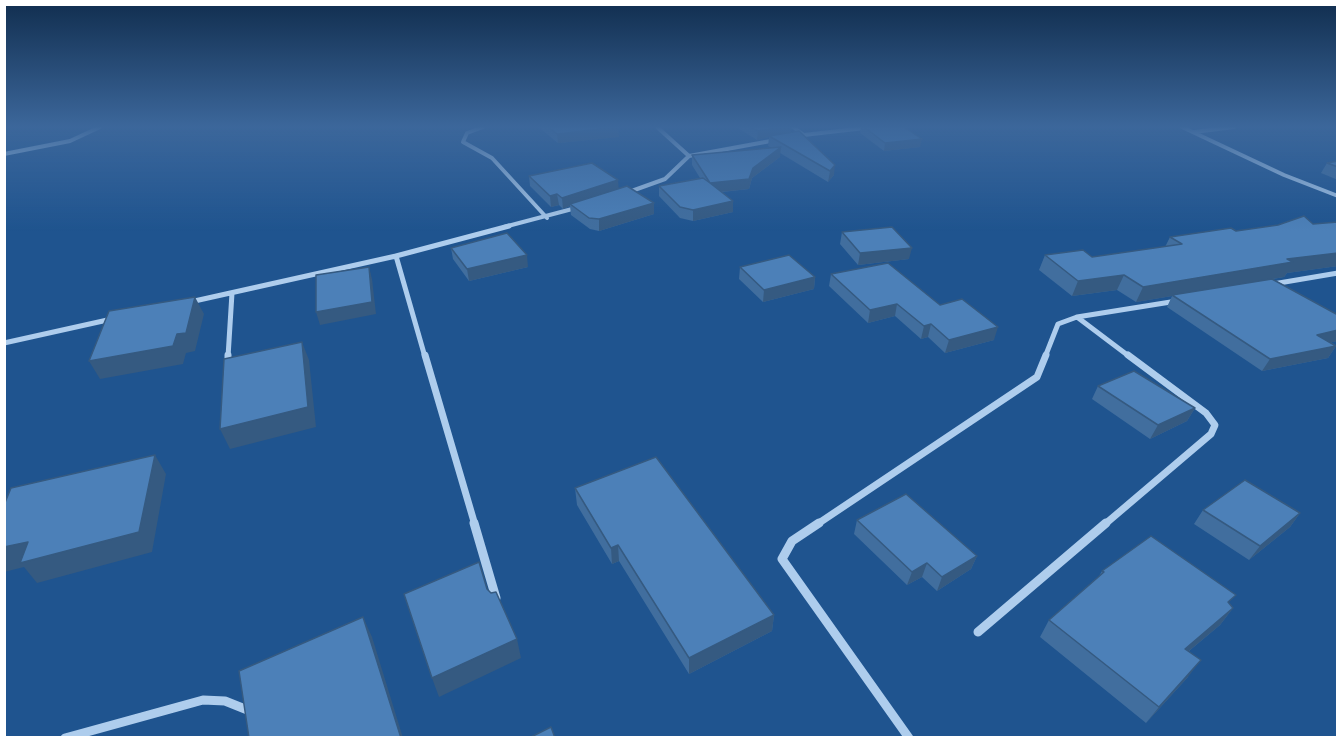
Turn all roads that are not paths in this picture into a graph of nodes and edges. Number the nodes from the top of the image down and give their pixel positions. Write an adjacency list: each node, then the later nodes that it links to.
1 (495, 162): 7 (street)
2 (683, 162): 4 (street)
3 (1260, 162): 5 (street)
4 (614, 196)
5 (1338, 196)
6 (581, 207): 7 (street)
7 (547, 218): 8 (street)
8 (396, 256): 11 (street); 18 (street)
9 (1338, 273): 10 (street)
10 (1270, 285)
11 (232, 293): 13 (street); 17 (street)
12 (1191, 298): 14 (street)
13 (187, 303)
14 (1077, 317): 19 (street); 22 (street)
15 (118, 318): 16 (street)
16 (4, 343)
17 (227, 373)
18 (498, 606)
19 (978, 632)
20 (251, 720): 21 (street)
21 (65, 738)
22 (909, 738)

